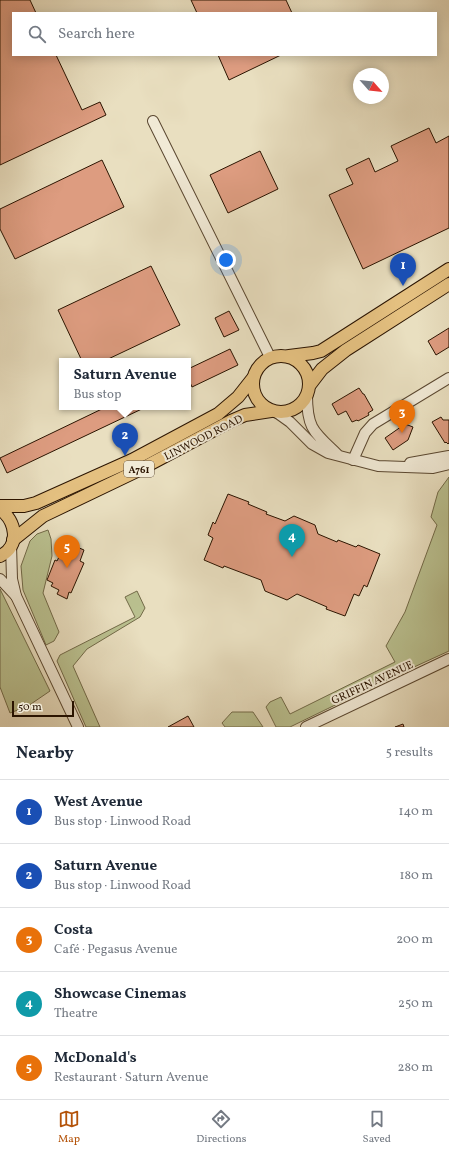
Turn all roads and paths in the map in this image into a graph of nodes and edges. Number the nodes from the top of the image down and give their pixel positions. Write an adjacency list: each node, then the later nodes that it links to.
1 (153, 121): 5 (street)
2 (449, 270): 4 (main road)
3 (449, 284): 8 (main road)
4 (289, 356): 5 (main road); 8 (main road)
5 (270, 357): 6 (main road)
6 (253, 378): 9 (main road); 15 (main road, LINWOOD ROAD / A761)
7 (449, 378): 12 (street)
8 (308, 390): 9 (main road); 10 (street)
9 (273, 411): 10 (street); 16 (main road, LINWOOD ROAD / A761)
10 (337, 454): 12 (street)
11 (449, 456): 14 (street)
12 (353, 460): 14 (street)
13 (449, 464): 14 (street)
14 (387, 467)
15 (0, 507): 16 (main road)
16 (12, 542): 17 (main road, LINWOOD ROAD); 19 (street)
17 (0, 556)
18 (0, 579): 19 (street)
19 (16, 596): 21 (street)
20 (449, 660): 22 (street, GRIFFIN AVENUE)
21 (78, 727)
22 (306, 727)

